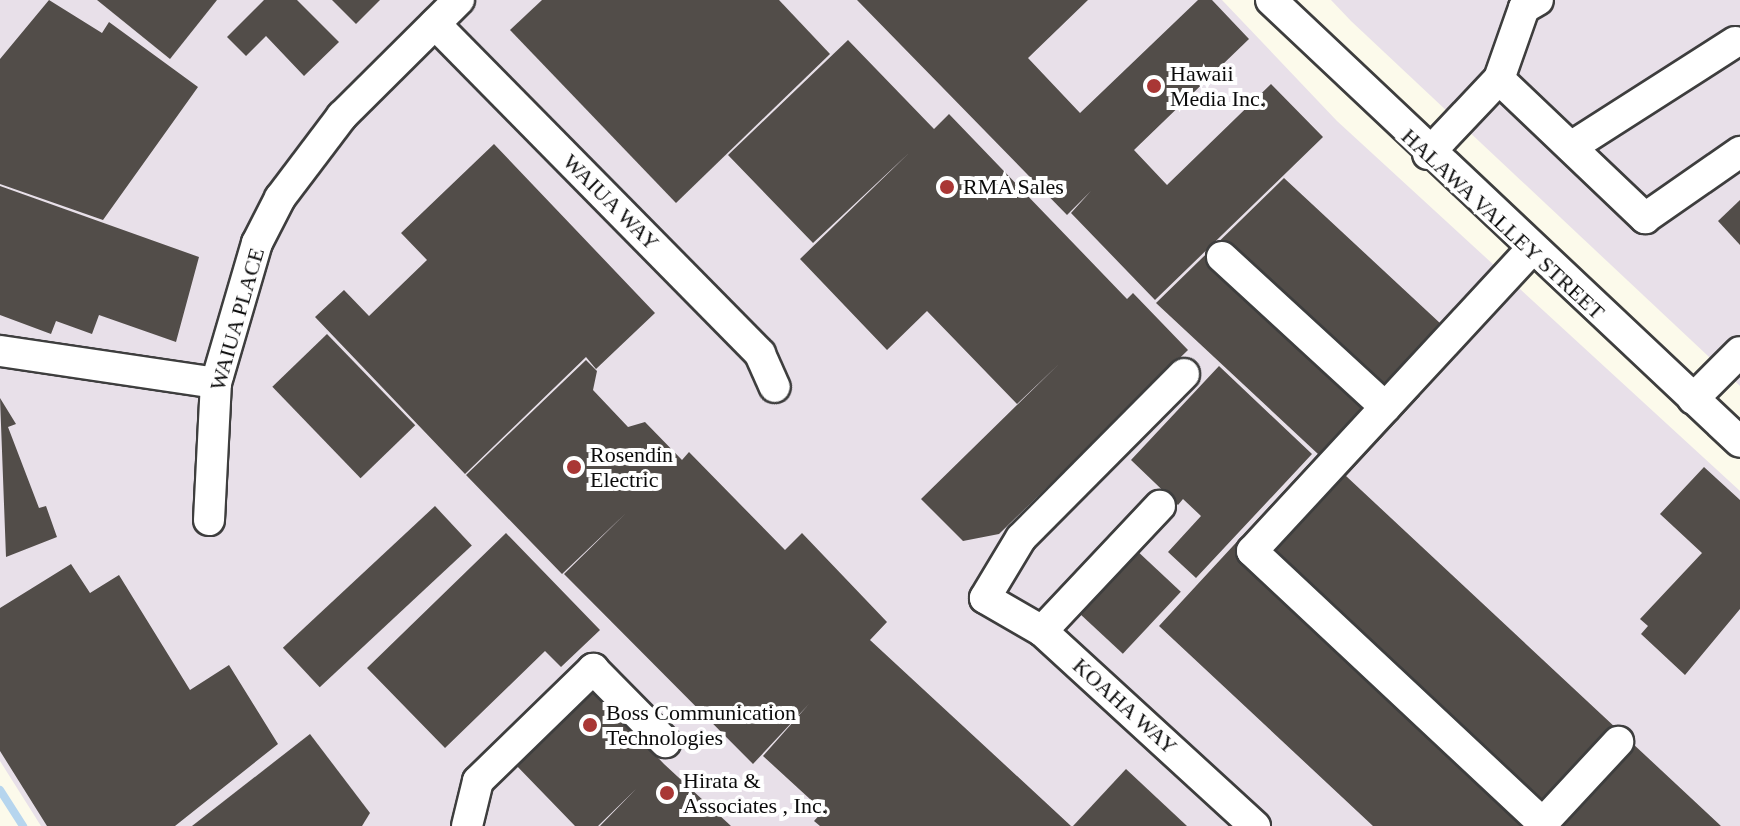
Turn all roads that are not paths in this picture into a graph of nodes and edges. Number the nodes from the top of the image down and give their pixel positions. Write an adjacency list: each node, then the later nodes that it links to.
1 (459, 0): 4 (street, WAIUA PLACE)
2 (1271, 0): 9 (street, HALAWA VALLEY STREET)
3 (1538, 0): 6 (street)
4 (435, 24): 15 (street, WAIUA PLACE); 16 (street, WAIUA WAY)
5 (1735, 42): 7 (street)
6 (1499, 79): 7 (street); 9 (street)
7 (1571, 147): 8 (street)
8 (1740, 152)
9 (1428, 154): 10 (street, HALAWA VALLEY STREET)
10 (1530, 251): 17 (street, HALAWA VALLEY STREET); 18 (street)
11 (1222, 257): 18 (street)
12 (0, 351): 15 (street)
13 (1740, 352): 17 (street)
14 (1184, 374): 22 (street, KOAHA WAY)
15 (216, 383): 21 (street, WAIUA PLACE)
16 (775, 387)
17 (1693, 399): 19 (street, HALAWA VALLEY STREET)
18 (1385, 407): 25 (street)
19 (1740, 442)
20 (1160, 506): 22 (street)
21 (209, 520)
22 (1042, 631): 27 (street, KOAHA WAY)
23 (665, 742): 26 (street)
24 (1618, 742): 25 (street)
25 (1542, 824)
26 (467, 826)
27 (1255, 826)

